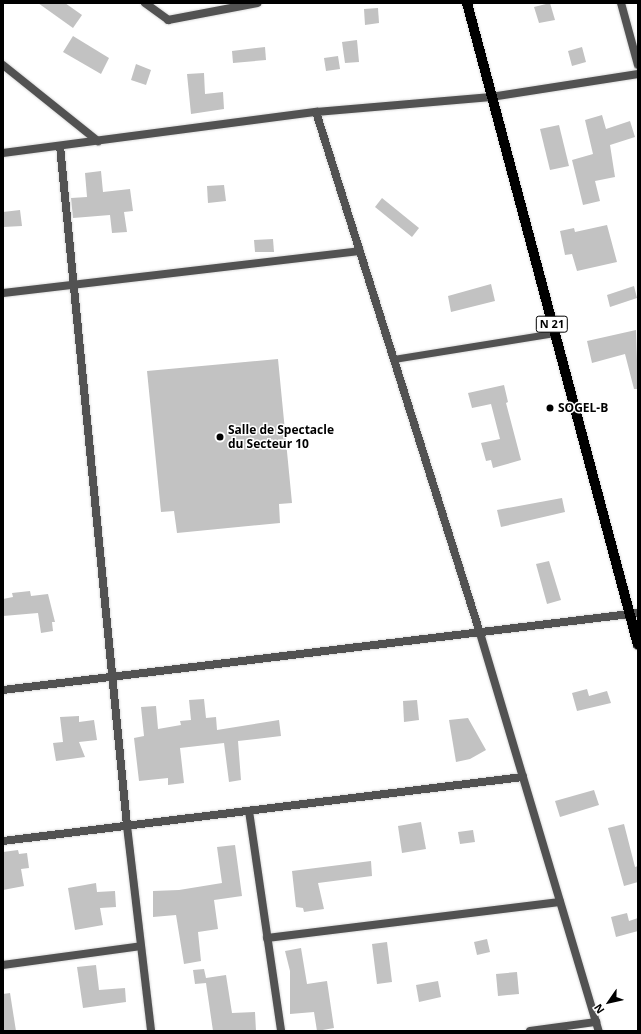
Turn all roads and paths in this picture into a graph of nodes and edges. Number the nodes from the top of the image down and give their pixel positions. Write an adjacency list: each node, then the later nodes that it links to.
1 (145, 3): 2 (street)
2 (257, 3)
3 (467, 3): 8 (main road, N 21)
4 (621, 3): 6 (street)
5 (3, 64): 10 (street)
6 (638, 65)
7 (638, 74): 8 (street)
8 (491, 97): 9 (street); 16 (main road, N 21)
9 (316, 112): 10 (street); 13 (street)
10 (98, 141): 11 (street)
11 (60, 146): 12 (street); 14 (street)
12 (3, 153)
13 (360, 251): 14 (street); 17 (street)
14 (74, 284): 15 (street); 21 (street)
15 (3, 293)
16 (554, 333): 17 (lane); 18 (main road, N 21)
17 (394, 360): 19 (street)
18 (634, 614): 19 (street); 20 (main road, N 21)
19 (480, 633): 21 (street); 23 (street)
20 (638, 645)
21 (112, 677): 22 (street); 25 (street)
22 (3, 690)
23 (523, 777): 24 (street); 27 (street)
24 (249, 811): 25 (street); 28 (street)
25 (127, 826): 26 (street); 29 (street)
26 (3, 841)
27 (560, 902): 28 (street); 31 (street)
28 (267, 938): 33 (street)
29 (141, 946): 30 (street); 32 (street)
30 (3, 965)
31 (596, 1022): 34 (street); 35 (street)
32 (151, 1031)
33 (281, 1031)
34 (530, 1031)
35 (599, 1031)

